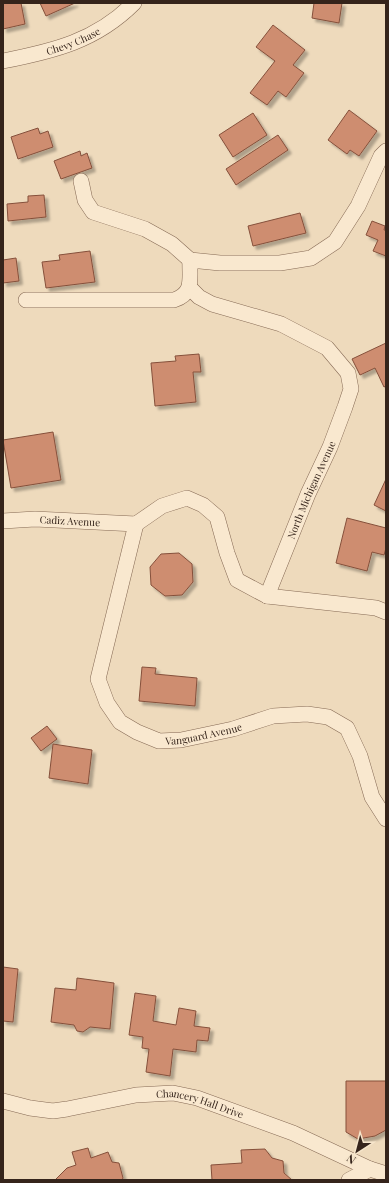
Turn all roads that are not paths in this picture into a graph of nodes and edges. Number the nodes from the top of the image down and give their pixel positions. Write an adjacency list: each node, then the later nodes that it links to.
1 (134, 3): 2 (street, Chevy Chase)
2 (3, 61)
3 (386, 151): 5 (street)
4 (81, 181): 5 (street)
5 (190, 260): 6 (street)
6 (190, 288): 7 (street); 10 (street, North Michigan Avenue)
7 (26, 300)
8 (3, 521): 9 (street, Cadiz Avenue)
9 (136, 524): 10 (street); 12 (street, Vanguard Avenue)
10 (267, 596): 11 (street)
11 (386, 612)
12 (386, 819)
13 (3, 1101): 14 (street, Chancery Hall Drive)
14 (370, 1169): 15 (street, Chancery Hall Drive); 16 (street)
15 (386, 1174)
16 (349, 1180)

